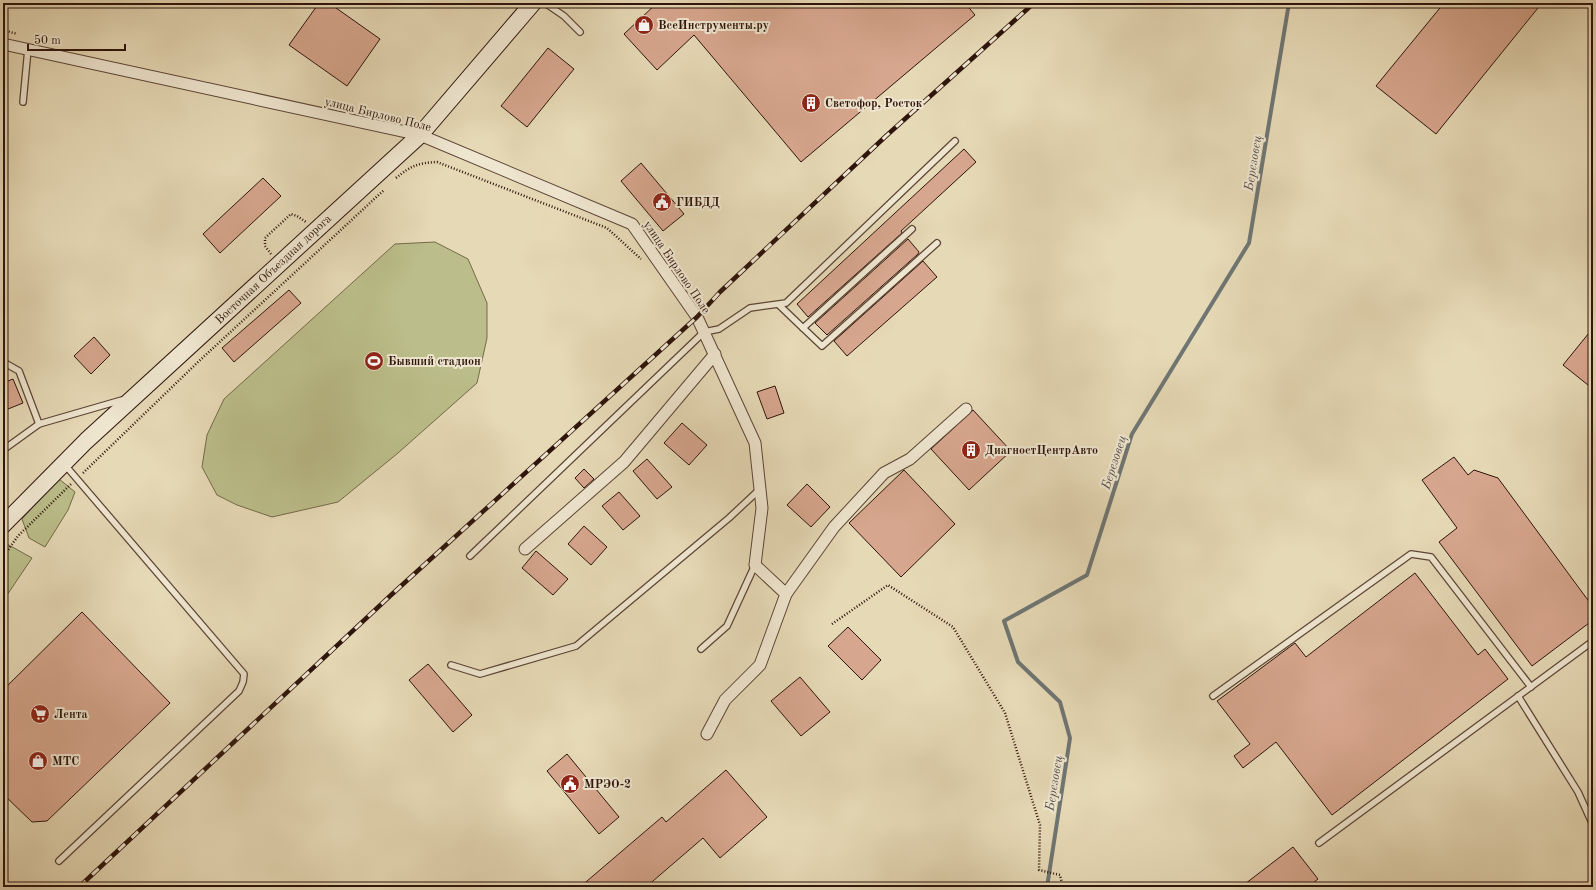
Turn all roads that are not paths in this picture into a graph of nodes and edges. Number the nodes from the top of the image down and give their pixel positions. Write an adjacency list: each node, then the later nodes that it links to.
1 (533, 3): 7 (main road, Восточная Объездная дорога)
2 (544, 3): 3 (lane)
3 (580, 32)
4 (3, 44): 5 (street, улица Бирлово Поле)
5 (28, 49): 6 (lane); 7 (street, улица Бирлово Поле)
6 (23, 102)
7 (420, 135): 13 (street, улица Бирлово Поле); 16 (main road, Восточная Объездная дорога)
8 (955, 141): 11 (lane)
9 (912, 229): 12 (lane)
10 (937, 243): 12 (lane)
11 (779, 305): 12 (lane); 13 (lane)
12 (803, 328)
13 (704, 332): 14 (street, улица Бирлово Поле); 24 (lane)
14 (715, 354): 21 (street, улица Бирлово Поле); 23 (street)
15 (3, 362): 18 (lane)
16 (134, 397): 18 (lane); 20 (main road, Восточная Объездная дорога)
17 (966, 409): 26 (street)
18 (39, 424): 19 (lane)
19 (3, 450)
20 (64, 463): 22 (main road, Восточная Объездная дорога); 36 (lane)
21 (761, 488): 25 (street, улица Бирлово Поле); 29 (lane)
22 (3, 525)
23 (525, 549)
24 (470, 556)
25 (755, 565): 26 (street); 28 (lane)
26 (786, 594): 33 (street)
27 (1593, 640): 30 (lane)
28 (701, 649)
29 (451, 666)
30 (1531, 687): 31 (lane); 32 (lane)
31 (1213, 696)
32 (1518, 696): 34 (lane); 35 (lane)
33 (707, 734)
34 (1593, 825)
35 (1319, 843)
36 (59, 861)

